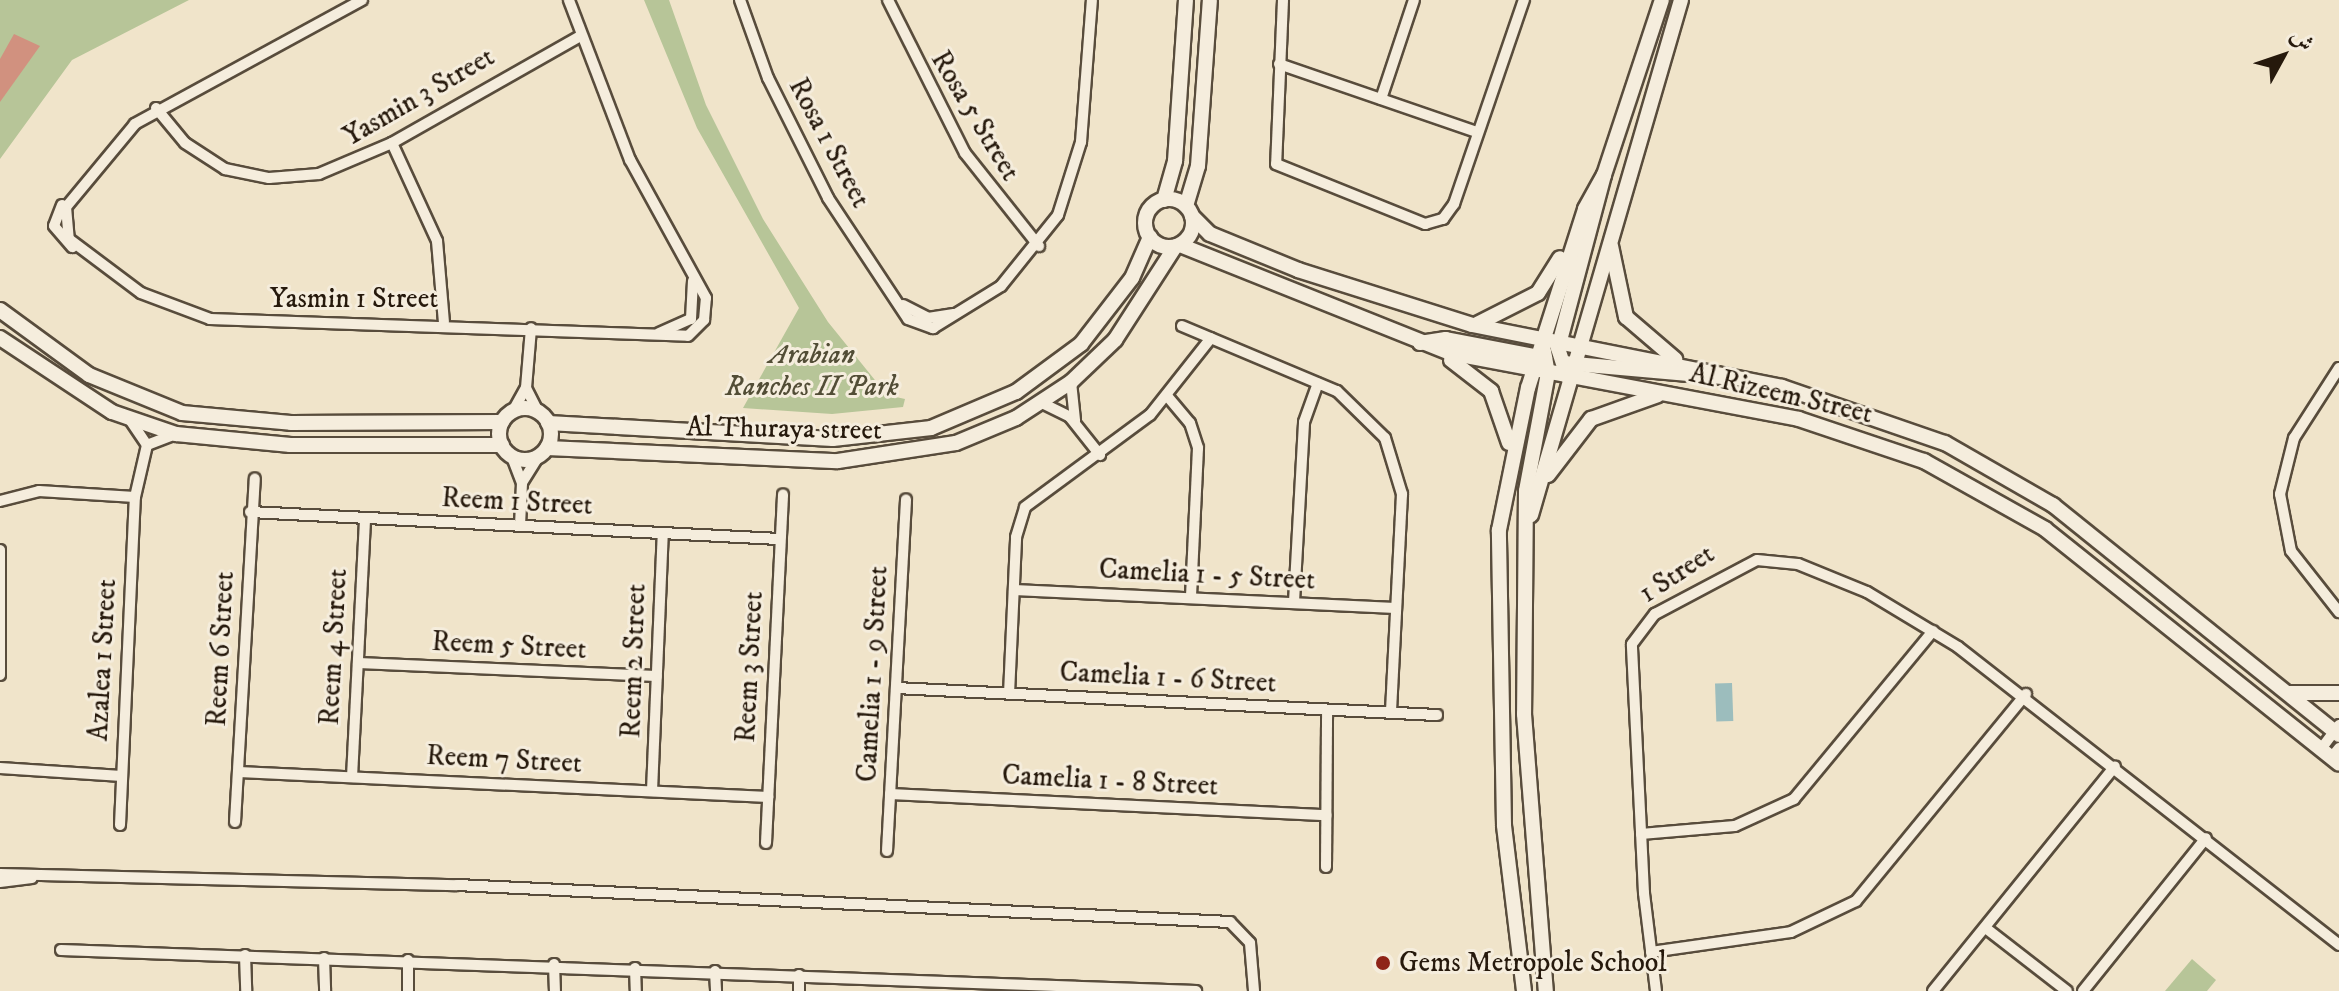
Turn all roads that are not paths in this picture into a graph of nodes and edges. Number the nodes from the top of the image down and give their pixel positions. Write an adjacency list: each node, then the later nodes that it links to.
1 (362, 0): 16 (street, Yasmin 1 Street)
2 (569, 0): 13 (street, Yasmin 1 Street)
3 (740, 0): 24 (street, Rosa 1 Street)
4 (888, 0): 24 (street, Rosa 5 Street)
5 (1092, 0): 24 (street, Rosa 1 Street)
6 (1186, 0): 20 (street)
7 (1210, 0): 21 (street)
8 (1283, 0): 14 (street)
9 (1414, 0): 15 (street)
10 (1524, 0): 17 (street)
11 (1662, 0): 19 (street)
12 (1681, 0): 23 (street)
13 (580, 36): 18 (street, Yasmin 3 Street); 34 (street, Yasmin 1 Street)
14 (1279, 64): 15 (street); 17 (street)
15 (1381, 99): 17 (street)
16 (156, 108): 18 (street, Yasmin 3 Street); 31 (street, Yasmin 1 Street)
17 (1477, 132)
18 (392, 143): 31 (street)
19 (1604, 175): 32 (street); 37 (street); 40 (street)
20 (1164, 200): 21 (street); 22 (street)
21 (1189, 211): 25 (street); 26 (street)
22 (1150, 237): 25 (street); 51 (street, Al Thuraya street)
23 (1610, 237): 39 (street); 41 (street)
24 (1039, 246)
25 (1178, 246): 28 (street); 44 (street, Al Thuraya street)
26 (1264, 256): 27 (street); 28 (street)
27 (1298, 270): 29 (street); 32 (street)
28 (1256, 275): 29 (street)
29 (1290, 289): 38 (street)
30 (0, 310): 50 (street)
31 (444, 322): 34 (street, Yasmin 1 Street)
32 (1472, 325): 37 (street)
33 (1182, 326): 36 (street)
34 (531, 328): 46 (street)
35 (0, 338): 52 (street)
36 (1211, 338): 45 (street); 48 (street)
37 (1542, 340): 40 (street)
38 (1420, 343): 40 (street); 57 (street)
39 (1575, 346): 40 (street); 41 (street, Al Rizeem Street)
40 (1553, 363): 43 (street); 47 (street, Al Rizeem Street); 57 (street); 69 (street)
41 (1687, 365): 43 (street, Al Rizeem Street)
42 (2339, 368): 77 (street)
43 (1730, 376): 83 (street, Al Rizeem Street)
44 (1071, 382): 49 (street, Al Thuraya street); 53 (street)
45 (1318, 383): 75 (street); 76 (street)
46 (526, 388): 50 (street); 51 (street)
47 (1668, 394): 69 (street); 91 (street, Al Rizeem Street)
48 (1168, 397): 59 (street); 74 (street)
49 (1042, 403): 53 (street); 58 (street, Al Thuraya street)
50 (508, 417): 51 (street, Al Thuraya street); 56 (street)
51 (544, 418): 58 (street)
52 (130, 420): 54 (street); 55 (street)
53 (1076, 423): 59 (street)
54 (176, 434): 55 (street); 56 (street)
55 (147, 445): 63 (street, Azalea 1 Street)
56 (507, 451): 58 (street, Al Thuraya street); 61 (street)
57 (1511, 451): 134 (street)
58 (542, 452): 61 (street)
59 (1100, 455): 73 (street)
60 (255, 479): 66 (street, Reem 6 Street)
61 (522, 483): 68 (street)
62 (783, 494): 71 (street, Reem 3 Street)
63 (135, 497): 65 (street); 95 (street, Azalea 1 Street)
64 (906, 500): 82 (street, Camelia 1 - 9 Street)
65 (0, 501)
66 (250, 512): 67 (street, Reem 1 Street); 94 (street, Reem 6 Street)
67 (365, 518): 68 (street, Reem 1 Street); 79 (street, Reem 4 Street)
68 (520, 526): 70 (street, Reem 1 Street)
69 (1528, 527): 135 (street)
70 (663, 533): 71 (street, Reem 1 Street); 81 (street, Reem 2 Street)
71 (780, 539): 99 (street, Reem 3 Street)
72 (0, 550): 80 (street)
73 (1014, 590): 74 (street, Camelia 1 - 5 Street); 85 (street)
74 (1191, 598): 75 (street, Camelia 1 - 5 Street)
75 (1294, 602): 76 (street, Camelia 1 - 5 Street)
76 (1396, 608): 88 (street)
77 (2339, 612)
78 (1933, 631): 86 (street, 1 Street); 103 (street); 103 (street, 1 Street)
79 (358, 663): 81 (street, Reem 5 Street); 96 (street, Reem 4 Street)
80 (0, 675)
81 (657, 676): 97 (street, Reem 2 Street)
82 (896, 688): 85 (street, Camelia 1 - 6 Street); 98 (street, Camelia 1 - 9 Street)
83 (2287, 693): 84 (street); 90 (street, Al Rizeem Street)
84 (2339, 693)
85 (1009, 694): 87 (street, Camelia 1 - 6 Street)
86 (2026, 694): 92 (street, 1 Street); 114 (street)
87 (1327, 710): 88 (street, Camelia 1 - 6 Street); 100 (street)
88 (1391, 713): 89 (street, Camelia 1 - 6 Street)
89 (1437, 715)
90 (2337, 730): 91 (street)
91 (2333, 755)
92 (2115, 766): 104 (street, 1 Street); 111 (street)
93 (0, 768): 95 (street)
94 (239, 772): 96 (street, Reem 7 Street); 101 (street, Reem 6 Street)
95 (122, 776): 102 (street, Azalea 1 Street)
96 (352, 777): 97 (street, Reem 7 Street)
97 (652, 791): 99 (street, Reem 7 Street)
98 (890, 794): 100 (street, Camelia 1 - 8 Street); 106 (street, Camelia 1 - 9 Street)
99 (768, 797): 105 (street, Reem 3 Street)
100 (1326, 815): 107 (street)
101 (235, 822)
102 (120, 825)
103 (1641, 834): 114 (street, 1 Street)
104 (2206, 838): 112 (street, 1 Street); 139 (street)
105 (766, 843)
106 (887, 851)
107 (1326, 867)
108 (0, 874): 109 (street)
109 (32, 878): 110 (street); 133 (street)
110 (0, 882)
111 (1987, 929): 137 (street); 138 (street)
112 (2339, 945)
113 (61, 950): 115 (street)
114 (1651, 952): 136 (street, 1 Street)
115 (245, 955): 116 (street); 125 (street)
116 (324, 958): 117 (street); 126 (street)
117 (408, 960): 118 (street); 127 (street)
118 (554, 964): 119 (street); 128 (street)
119 (635, 968): 120 (street); 129 (street)
120 (715, 971): 121 (street); 130 (street)
121 (799, 975): 122 (street); 131 (street)
122 (964, 986): 123 (street)
123 (1046, 988): 124 (street)
124 (1128, 990): 132 (street)
125 (246, 991)
126 (325, 991)
127 (408, 991)
128 (555, 991)
129 (636, 991)
130 (716, 991)
131 (799, 991)
132 (1196, 991)
133 (1254, 991)
134 (1524, 991)
135 (1546, 991)
136 (1656, 991)
137 (1933, 991)
138 (2067, 991)
139 (2083, 991)

